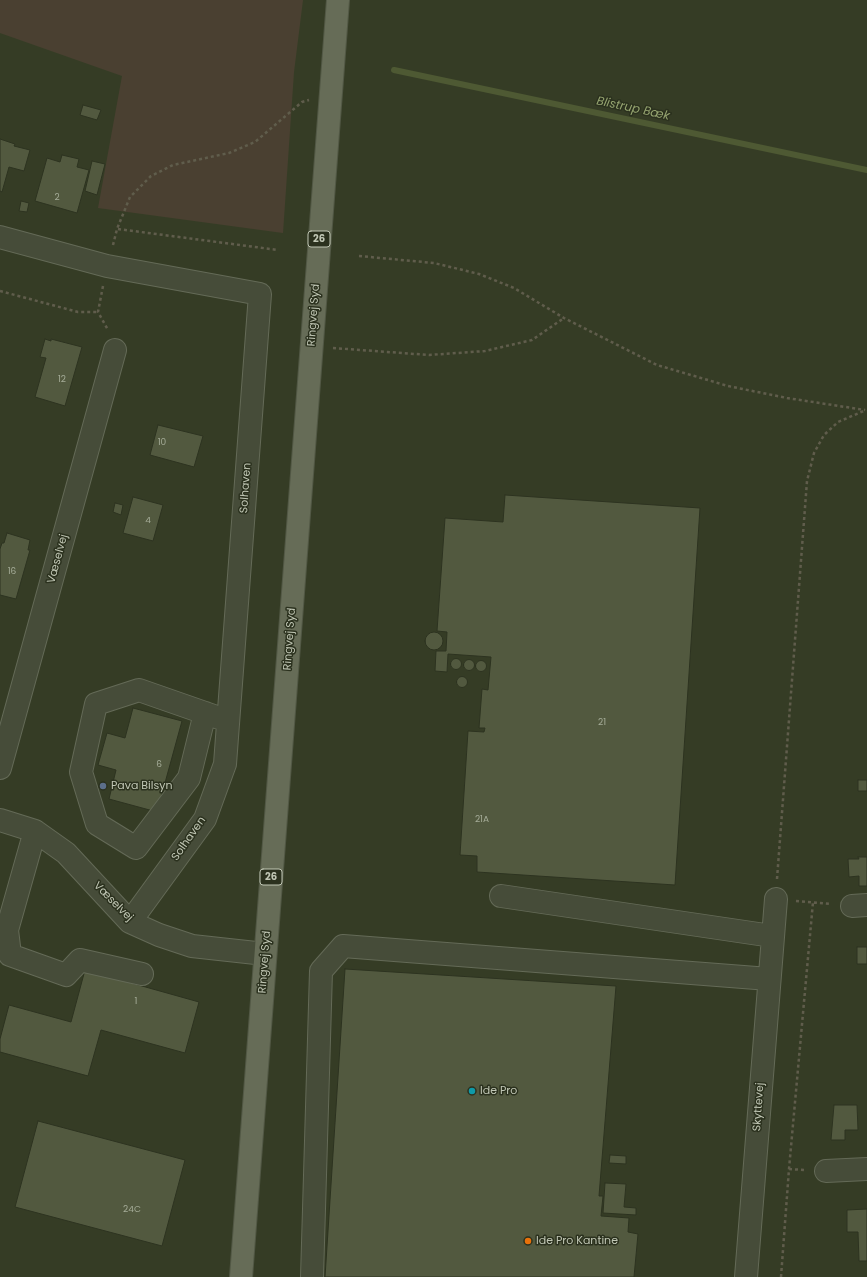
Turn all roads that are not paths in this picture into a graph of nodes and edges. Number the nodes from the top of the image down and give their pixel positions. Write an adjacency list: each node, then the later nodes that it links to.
1 (338, 0): 13 (main road, Ringvej Syd / 26)
2 (0, 237): 5 (street, Solhaven)
3 (115, 350): 6 (street, Væselvej)
4 (205, 713): 4 (street); 5 (street)
5 (228, 721): 11 (street, Solhaven)
6 (0, 768)
7 (0, 820): 8 (street, Væselvej)
8 (35, 831): 11 (street, Væselvej); 14 (street)
9 (501, 896): 12 (street)
10 (776, 899): 12 (street, Skyttevej)
11 (130, 922): 13 (street, Væselvej)
12 (772, 936): 15 (street, Skyttevej)
13 (265, 954): 18 (main road, Ringvej Syd / 26)
14 (142, 974)
15 (769, 979): 19 (street); 20 (street, Skyttevej)
16 (867, 1170): 17 (street)
17 (826, 1171)
18 (241, 1277)
19 (312, 1277)
20 (746, 1277)

